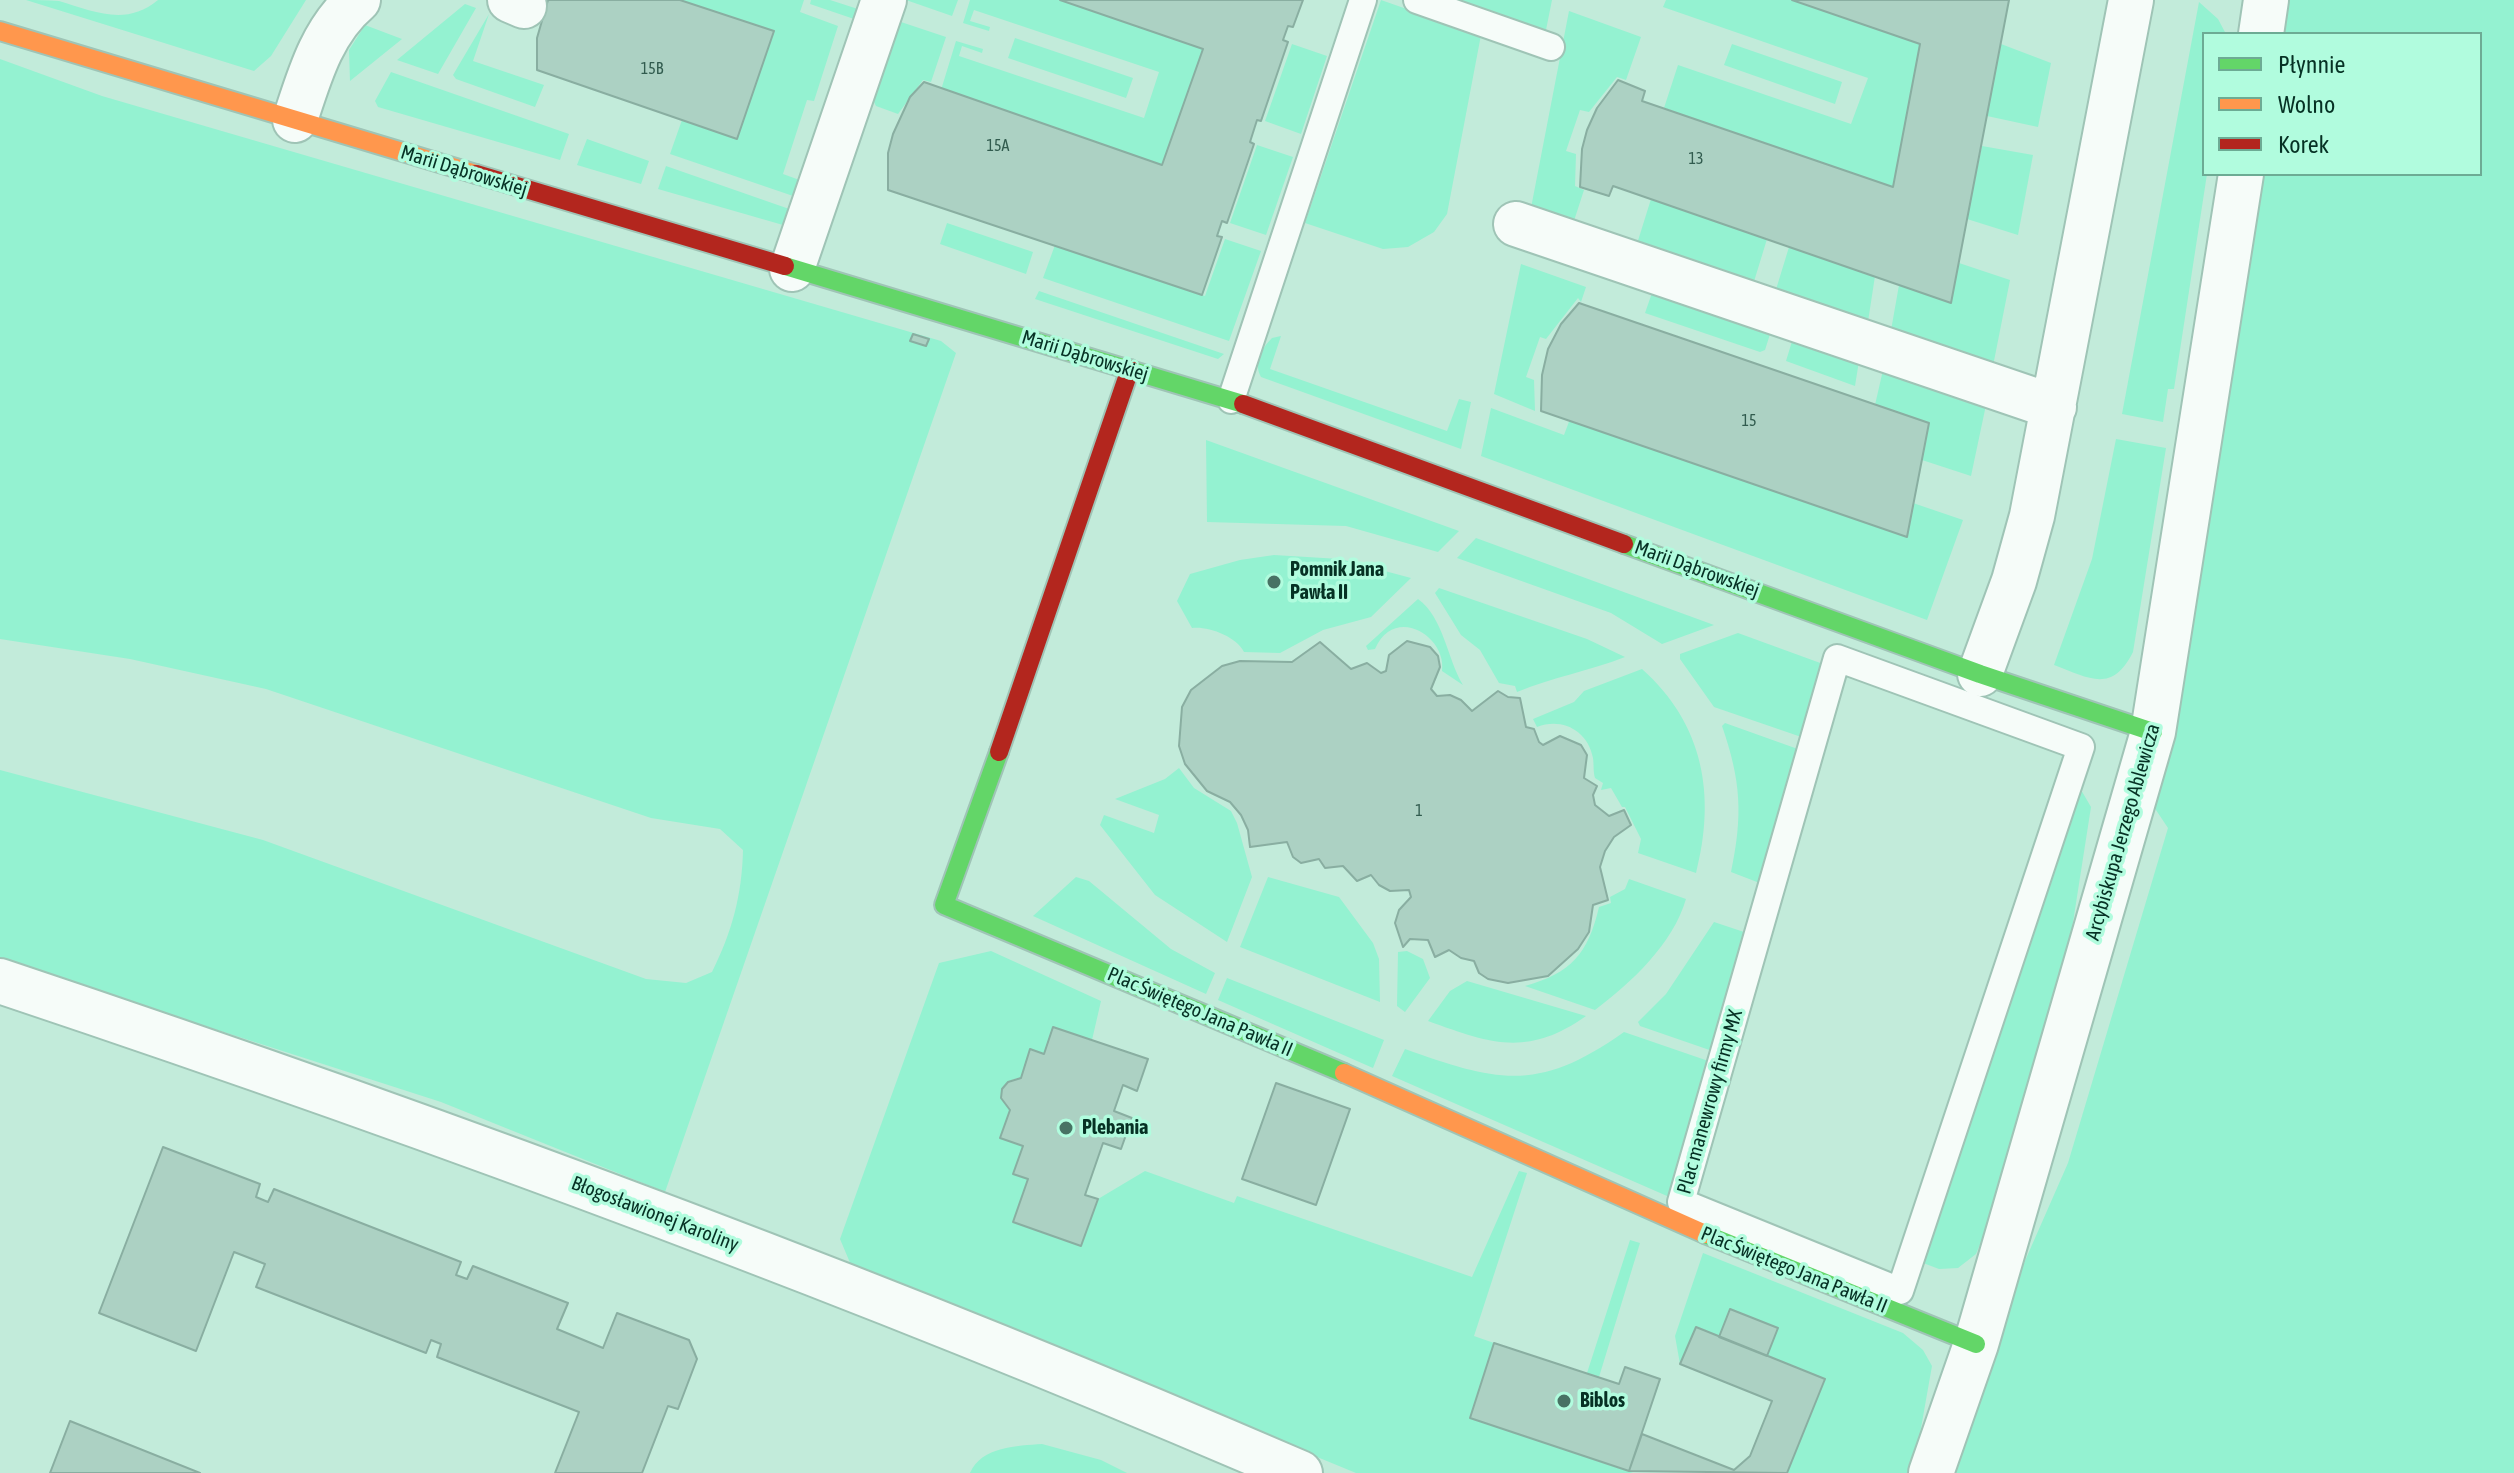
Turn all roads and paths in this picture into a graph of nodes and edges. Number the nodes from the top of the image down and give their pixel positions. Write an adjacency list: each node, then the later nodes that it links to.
1 (358, 0): 10 (street)
2 (884, 0): 13 (street)
3 (1363, 0): 15 (lane)
4 (1417, 0): 9 (lane)
5 (2131, 0): 16 (street)
6 (2266, 0): 8 (street)
7 (0, 31): 10 (street, Marii Dąbrowskiej)
8 (2261, 32)
9 (1551, 47)
10 (295, 120): 13 (street, Marii Dąbrowskiej)
11 (2241, 176): 18 (street, Arcybiskupa Jerzego Ablewicza)
12 (1516, 224): 16 (street)
13 (792, 269): 14 (street, Marii Dąbrowskiej)
14 (1130, 369): 15 (street, Marii Dąbrowskiej); 21 (street, Plac Świętego Jana Pawła II)
15 (1231, 400): 17 (street, Marii Dąbrowskiej)
16 (2054, 407): 17 (street)
17 (1980, 674): 18 (street, Marii Dąbrowskiej)
18 (2153, 732): 21 (street, Arcybiskupa Jerzego Ablewicza)
19 (2081, 747): 19 (lane, Plac manewrowy firmy MX)
20 (0, 981): 22 (street, Błogosławionej Karoliny)
21 (1976, 1344): 23 (street, Arcybiskupa Jerzego Ablewicza)
22 (1300, 1473)
23 (1931, 1473)

